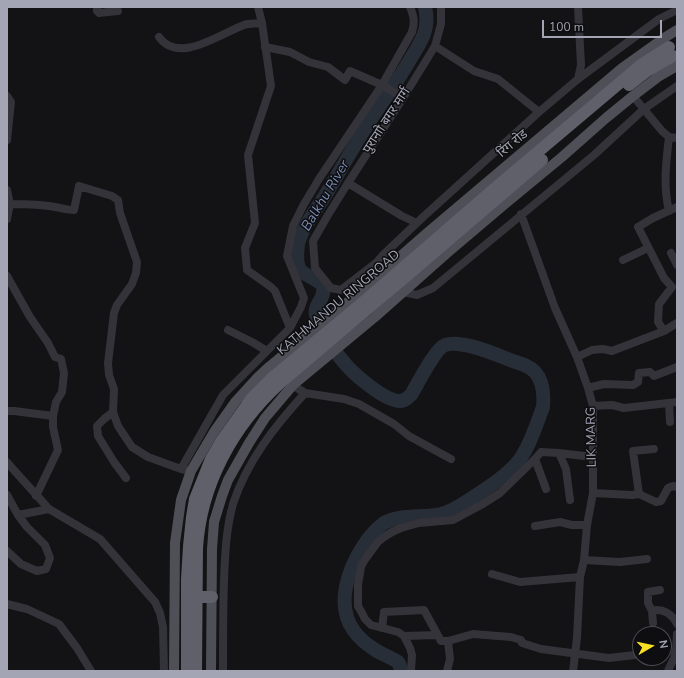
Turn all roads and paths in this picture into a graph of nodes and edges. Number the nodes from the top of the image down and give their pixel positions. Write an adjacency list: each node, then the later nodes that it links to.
1 (97, 7): 7 (street)
2 (258, 7): 8 (street)
3 (410, 7): 15 (street)
4 (441, 7): 11 (street, पुरानाो बगर मार्ग)
5 (578, 7): 14 (street)
6 (677, 10): 14 (street, पुरानाो बगर मार्ग)
7 (118, 11)
8 (262, 23): 10 (street); 12 (street)
9 (677, 30): 37 (main road, रिंग रोड)
10 (159, 37)
11 (435, 46): 19 (street, पुरानाो बगर मार्ग); 21 (street)
12 (265, 47): 15 (street); 39 (street)
13 (673, 56): 18 (main road); 37 (highway, KATHMANDU RINGROAD)
14 (578, 79): 21 (street, पुरानाो बगर मार्ग)
15 (383, 85): 19 (street); 39 (street)
16 (677, 86): 20 (street)
17 (7, 96): 23 (street)
18 (633, 96): 20 (street); 36 (main road)
19 (401, 97): 24 (street, पुरानाो बगर मार्ग)
20 (644, 109): 22 (street); 28 (street)
21 (539, 112): 30 (street, पुरानाो बगर मार्ग)
22 (673, 138): 27 (street)
23 (7, 140)
24 (348, 183): 30 (street); 30 (street, पुरानाो बगर मार्ग)
25 (7, 190): 26 (street)
26 (10, 204): 29 (street); 53 (street)
27 (673, 209): 31 (street)
28 (521, 214): 36 (street); 43 (street, LIK MARG)
29 (7, 219)
30 (417, 223)
31 (648, 248): 33 (street); 41 (street)
32 (670, 253): 34 (street)
33 (623, 260)
34 (677, 265)
35 (7, 276): 54 (street)
36 (403, 292): 37 (main road)
37 (365, 306): 45 (highway, KATHMANDU RINGROAD); 45 (main road)
38 (677, 323): 41 (street)
39 (290, 328): 42 (street)
40 (228, 330): 42 (street)
41 (664, 331): 43 (street)
42 (267, 351): 44 (street)
43 (577, 357): 48 (street, LIK MARG)
44 (260, 358): 47 (street); 62 (street)
45 (300, 360): 47 (highway, KATHMANDU RINGROAD); 47 (main road)
46 (677, 367): 48 (street)
47 (281, 376): 49 (street); 62 (main road); 81 (highway, KATHMANDU RINGROAD); 82 (main road)
48 (588, 388): 51 (street, LIK MARG)
49 (305, 393): 59 (street); 92 (street)
50 (673, 403): 51 (street); 55 (street)
51 (593, 406): 58 (street, LIK MARG)
52 (7, 411): 54 (street)
53 (113, 412): 62 (street); 63 (street)
54 (52, 416): 69 (street)
55 (670, 422)
56 (654, 449): 67 (street)
57 (559, 453): 58 (street); 60 (street); 70 (street)
58 (594, 456): 66 (street, LIK MARG)
59 (451, 459)
60 (535, 459): 65 (street); 87 (street)
61 (7, 462): 69 (street)
62 (186, 470): 98 (main road)
63 (126, 478)
64 (677, 487): 67 (street)
65 (546, 489)
66 (593, 494): 67 (street); 73 (street, LIK MARG)
67 (639, 494)
68 (7, 495): 72 (street)
69 (36, 496): 71 (street)
70 (570, 500)
71 (49, 509): 72 (street); 97 (street)
72 (18, 515): 75 (street)
73 (587, 525): 74 (street); 77 (street, LIK MARG)
74 (535, 526)
75 (7, 550)
76 (647, 559): 77 (street)
77 (584, 560): 79 (street, LIK MARG)
78 (492, 574): 79 (street)
79 (580, 578): 94 (street, LIK MARG)
80 (660, 590): 84 (street)
81 (192, 597): 82 (highway); 99 (highway, KATHMANDU RINGROAD); 100 (highway, KATHMANDU RINGROAD)
82 (212, 598): 91 (main road)
83 (7, 604): 96 (street)
84 (652, 611): 85 (street); 86 (street)
85 (653, 623)
86 (677, 623)
87 (382, 628): 89 (street); 90 (street)
88 (677, 634): 106 (street)
89 (437, 635): 90 (street); 93 (street)
90 (404, 636): 103 (street)
91 (211, 639): 92 (street); 101 (main road)
92 (223, 640): 102 (street)
93 (448, 641): 94 (street); 104 (street)
94 (575, 654): 95 (street); 105 (street, LIK MARG)
95 (632, 655)
96 (91, 671)
97 (164, 671)
98 (174, 671)
99 (187, 671)
100 (196, 671)
101 (211, 671)
102 (223, 671)
103 (411, 671)
104 (447, 671)
105 (573, 671)
106 (668, 671)

